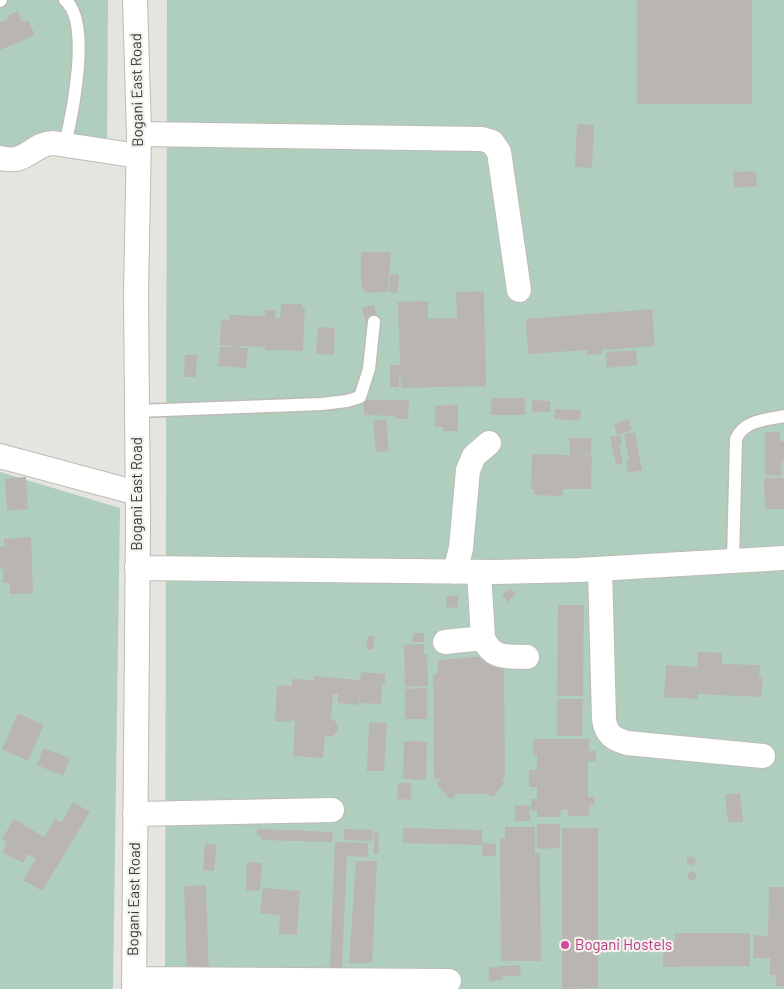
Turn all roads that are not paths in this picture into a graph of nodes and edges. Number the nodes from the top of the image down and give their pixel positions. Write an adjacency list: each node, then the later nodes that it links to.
1 (64, 0): 3 (lane)
2 (134, 0): 4 (street, Bogani East Road)
3 (65, 144): 4 (street); 5 (street)
4 (139, 145): 6 (street); 8 (street, Bogani East Road)
5 (0, 158)
6 (519, 290)
7 (374, 322): 8 (lane)
8 (136, 411): 12 (street, Bogani East Road)
9 (784, 416): 14 (lane)
10 (489, 443): 17 (street)
11 (0, 456): 12 (street)
12 (137, 493): 15 (street, Bogani East Road)
13 (784, 558): 14 (street)
14 (733, 561): 16 (street)
15 (137, 568): 17 (street); 24 (street, Bogani East Road)
16 (600, 569): 18 (street); 22 (street)
17 (455, 572): 18 (street)
18 (479, 572): 19 (street)
19 (483, 638): 20 (street); 21 (street)
20 (445, 642)
21 (527, 657)
22 (763, 756)
23 (332, 810): 24 (street)
24 (135, 814): 26 (street, Bogani East Road)
25 (449, 981): 26 (street)
26 (134, 984)

